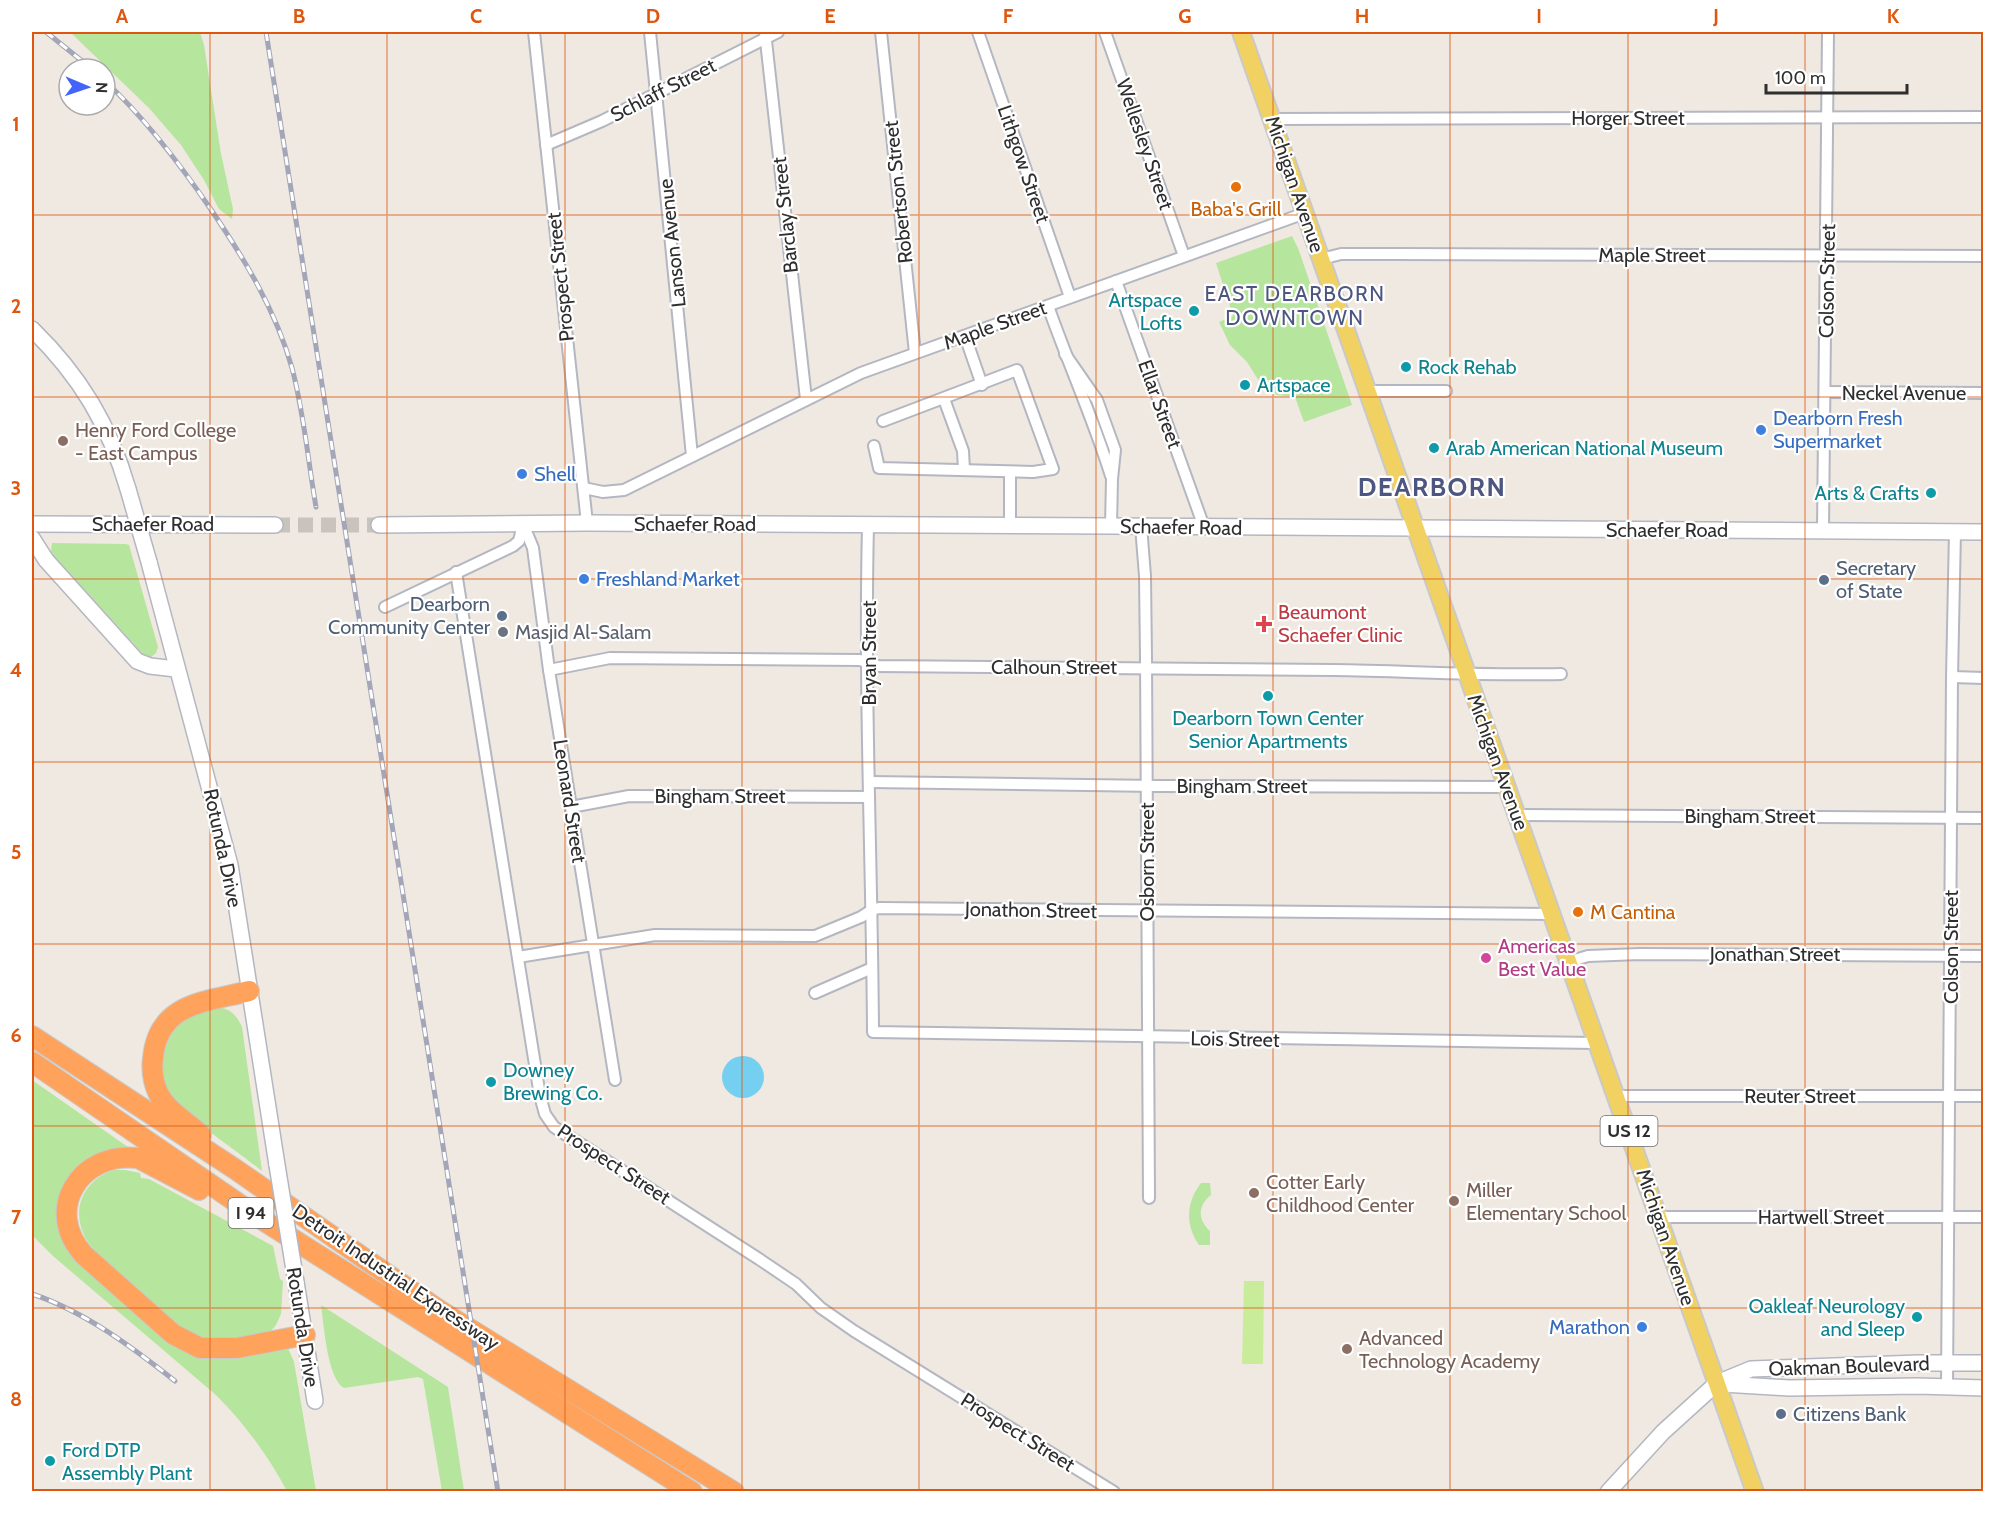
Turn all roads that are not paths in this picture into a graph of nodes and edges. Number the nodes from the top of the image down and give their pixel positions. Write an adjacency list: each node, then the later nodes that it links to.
1 (534, 32): 14 (street, Prospect Street)
2 (650, 32): 10 (street, Lanson Avenue)
3 (778, 32): 9 (street, Schlaff Street)
4 (881, 32): 25 (street, Robertson Street)
5 (978, 32): 21 (street, Lithgow Street)
6 (1105, 32): 17 (street, Wellesley Street)
7 (1241, 32): 13 (main road, Michigan Avenue / US 12)
8 (1828, 32): 11 (street, Colson Street)
9 (765, 35): 10 (street, Schlaff Street); 31 (street, Barclay Street)
10 (657, 93): 14 (street, Schlaff Street); 35 (street, Lanson Avenue)
11 (1828, 117): 12 (street, Horger Street); 13 (street, Horger Street); 16 (street, Colson Street)
12 (1983, 117)
13 (1272, 119): 15 (main road, Michigan Avenue / US 12)
14 (546, 145): 38 (street, Prospect Street)
15 (1305, 213): 17 (street, Maple Street); 19 (main road, Michigan Avenue / US 12)
16 (1827, 255): 18 (street, Maple Street); 19 (street, Maple Street); 29 (street, Colson Street)
17 (1184, 256): 20 (street, Maple Street)
18 (1983, 256)
19 (1321, 259): 27 (main road, Michigan Avenue / US 12)
20 (1116, 281): 21 (street, Maple Street); 48 (street, Ellar Street)
21 (1070, 297): 22 (street, Maple Street)
22 (1048, 306): 24 (street, Maple Street); 46 (street)
23 (32, 329): 58 (main road, Rotunda Drive, bridge)
24 (965, 336): 25 (street, Maple Street); 26 (street)
25 (915, 353): 31 (street, Maple Street)
26 (982, 385): 32 (street); 37 (street)
27 (1367, 391): 28 (street); 49 (main road, Michigan Avenue / US 12)
28 (1446, 391)
29 (1825, 392): 30 (street, Neckel Avenue); 50 (street, Colson Street)
30 (1983, 393)
31 (806, 399): 35 (street, Maple Street)
32 (944, 399): 33 (street); 36 (street)
33 (883, 421)
34 (874, 446): 36 (street)
35 (692, 456): 38 (street, Maple Street)
36 (964, 470): 37 (street)
37 (1010, 472): 45 (street)
38 (584, 489): 39 (street, Prospect Street)
39 (587, 523): 41 (main road, Schaefer Road); 44 (main road, Schaefer Road)
40 (32, 524): 42 (main road, Schaefer Road)
41 (523, 524): 43 (main road, Schaefer Road); 54 (street); 59 (street, Leonard Street)
42 (275, 525)
43 (379, 525)
44 (868, 525): 45 (main road, Schaefer Road); 56 (street, Bryan Street)
45 (1010, 526): 46 (main road, Schaefer Road)
46 (1111, 526): 47 (main road, Schaefer Road)
47 (1141, 526): 48 (main road, Schaefer Road); 57 (street, Osborn Street)
48 (1204, 527): 49 (main road, Schaefer Road)
49 (1416, 529): 50 (main road, Schaefer Road); 60 (main road, Michigan Avenue / US 12)
50 (1823, 530): 51 (main road, Schaefer Road)
51 (1955, 531): 52 (main road, Schaefer Road); 62 (street, Colson Street)
52 (1983, 532)
53 (32, 538): 58 (main road)
54 (456, 572): 55 (street); 78 (street, Prospect Street)
55 (385, 607)
56 (868, 663): 57 (street, Calhoun Street); 59 (street, Calhoun Street); 64 (street, Bryan Street)
57 (1146, 668): 60 (street, Calhoun Street); 65 (street, Osborn Street)
58 (176, 669): 81 (main road, Rotunda Drive)
59 (549, 670): 68 (street, Leonard Street)
60 (1467, 674): 61 (street, Calhoun Street); 66 (main road, Michigan Avenue / US 12)
61 (1560, 674)
62 (1952, 677): 63 (street); 70 (street, Colson Street)
63 (1983, 678)
64 (870, 782): 65 (street, Bingham Street); 67 (street, Bryan Street)
65 (1146, 786): 66 (street, Bingham Street); 73 (street, Osborn Street)
66 (1507, 787): 69 (main road, Michigan Avenue / US 12)
67 (869, 797): 68 (street, Bingham Street); 72 (street)
68 (571, 807): 75 (street, Leonard Street)
69 (1517, 815): 70 (street, Bingham Street); 74 (main road, Michigan Avenue / US 12)
70 (1952, 817): 71 (street, Bingham Street); 76 (street, Colson Street)
71 (1983, 818)
72 (872, 910): 73 (street, Jonathon Street); 75 (street, Jonathon Street); 80 (street)
73 (1148, 911): 74 (street, Jonathon Street); 84 (street, Osborn Street)
74 (1552, 914): 79 (main road, Michigan Avenue / US 12)
75 (592, 944): 78 (street, Jonathon Street); 87 (street, Leonard Street)
76 (1950, 955): 77 (street, Jonathan Street); 79 (street, Jonathan Street); 89 (street, Colson Street)
77 (1983, 956)
78 (518, 957): 108 (street, Prospect Street)
79 (1568, 962): 85 (main road, Michigan Avenue / US 12)
80 (872, 968): 82 (street); 84 (street, Lois Street)
81 (249, 991): 91 (highway); 97 (main road, Rotunda Drive, bridge)
82 (814, 993)
83 (32, 1036): 91 (highway, Detroit Industrial Expressway / I 94)
84 (1149, 1037): 85 (street, Lois Street); 92 (street, Osborn Street)
85 (1597, 1043): 88 (main road, Michigan Avenue / US 12)
86 (32, 1062): 93 (highway, Detroit Industrial Expressway / I 94)
87 (615, 1080)
88 (1616, 1096): 89 (street, Reuter Street); 94 (main road, Michigan Avenue / US 12)
89 (1950, 1096): 90 (street, Reuter Street); 95 (street, Colson Street)
90 (1983, 1096)
91 (234, 1168): 107 (highway, Detroit Industrial Expressway / I 94)
92 (1149, 1198)
93 (258, 1217): 97 (highway); 106 (highway, Detroit Industrial Expressway / I 94)
94 (1659, 1217): 95 (street, Hartwell Street); 101 (main road, Michigan Avenue / US 12)
95 (1949, 1217): 96 (street, Hartwell Street); 98 (street, Colson Street)
96 (1983, 1217)
97 (304, 1335): 105 (main road, Rotunda Drive)
98 (1948, 1362): 99 (main road, Oakman Boulevard); 100 (main road, Oakman Boulevard); 103 (street, Colson Street)
99 (1919, 1363): 101 (main road, Oakman Boulevard); 102 (main road)
100 (1983, 1363)
101 (1717, 1383): 102 (main road, Oakman Boulevard); 109 (main road, Oakman Boulevard); 110 (main road, Michigan Avenue / US 12)
102 (1918, 1386): 103 (main road, Oakman Boulevard)
103 (1947, 1387): 104 (main road, Oakman Boulevard)
104 (1983, 1388)
105 (315, 1401)
106 (692, 1491)
107 (734, 1491)
108 (1114, 1491)
109 (1608, 1491)
110 (1755, 1491)

